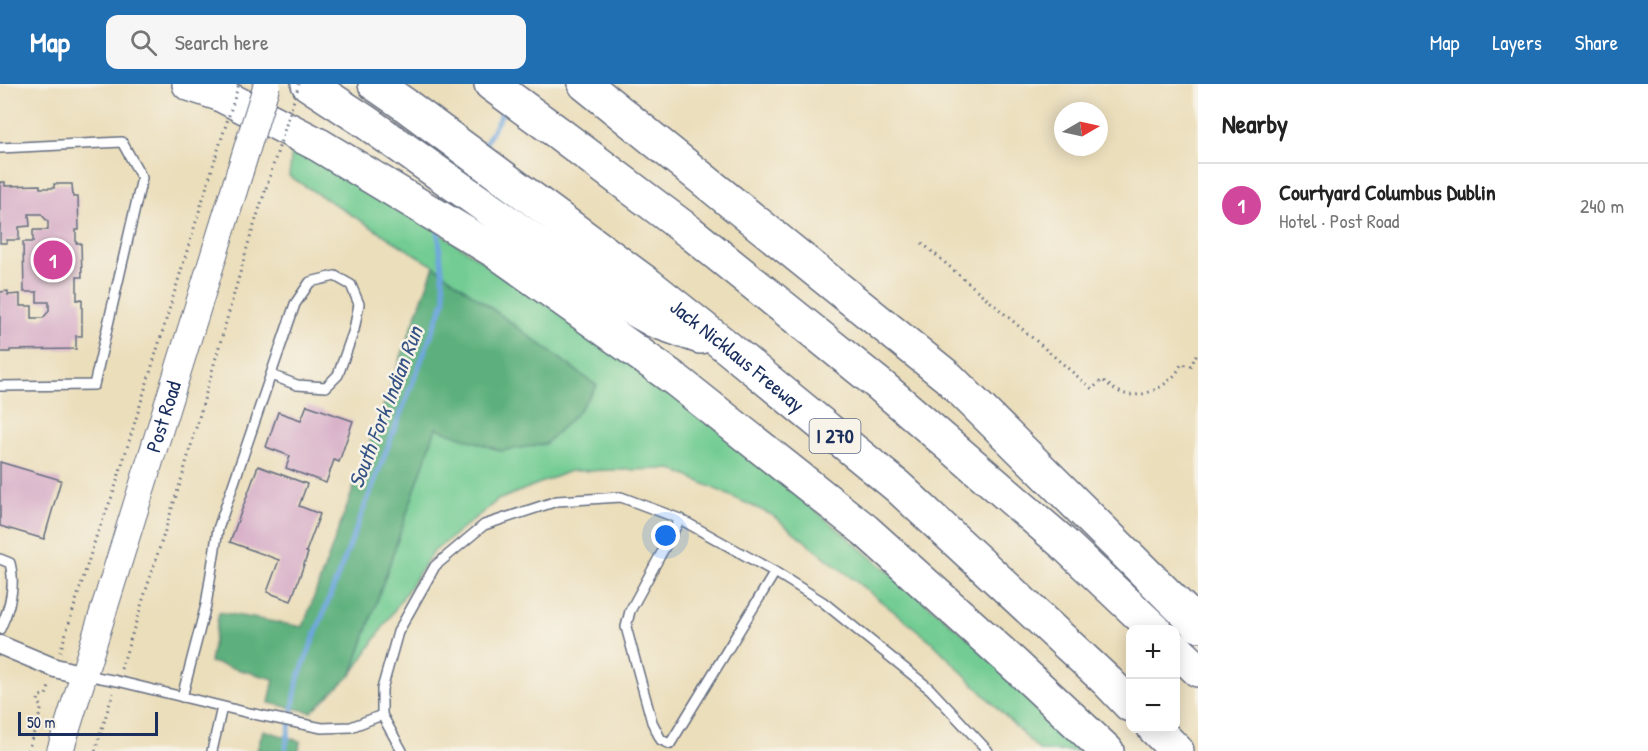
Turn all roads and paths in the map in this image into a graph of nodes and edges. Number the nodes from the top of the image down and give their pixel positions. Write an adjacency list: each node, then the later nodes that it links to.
1 (189, 84): 38 (highway)
2 (239, 84): 23 (path, bridge)
3 (267, 84): 25 (main road, Post Road, bridge)
4 (299, 84): 26 (path, bridge)
5 (308, 84): 11 (highway)
6 (375, 84): 11 (highway, Jack Nicklaus Freeway / I 270)
7 (491, 84): 18 (highway)
8 (592, 89): 19 (highway)
9 (0, 148): 14 (lane)
10 (922, 243): 12 (path)
11 (727, 347): 28 (highway, Jack Nicklaus Freeway / I 270)
12 (1198, 351)
13 (271, 375): 13 (lane); 27 (lane)
14 (0, 386)
15 (680, 519): 17 (lane); 17 (lane); 30 (lane)
16 (0, 559): 20 (lane)
17 (775, 572): 37 (lane)
18 (1150, 625)
19 (1198, 625)
20 (0, 629)
21 (0, 645): 23 (street)
22 (1180, 653): 24 (highway)
23 (55, 668): 25 (street); 32 (path)
24 (1198, 670)
25 (83, 675): 26 (lane); 33 (main road, Post Road)
26 (117, 681): 27 (lane); 34 (path)
27 (182, 697): 29 (lane)
28 (1126, 700)
29 (222, 707): 30 (lane); 35 (lane)
30 (382, 715): 36 (lane)
31 (1158, 733): 39 (highway)
32 (28, 751)
33 (60, 751)
34 (95, 751)
35 (212, 751)
36 (402, 751)
37 (988, 751)
38 (1107, 751)
39 (1176, 751)

